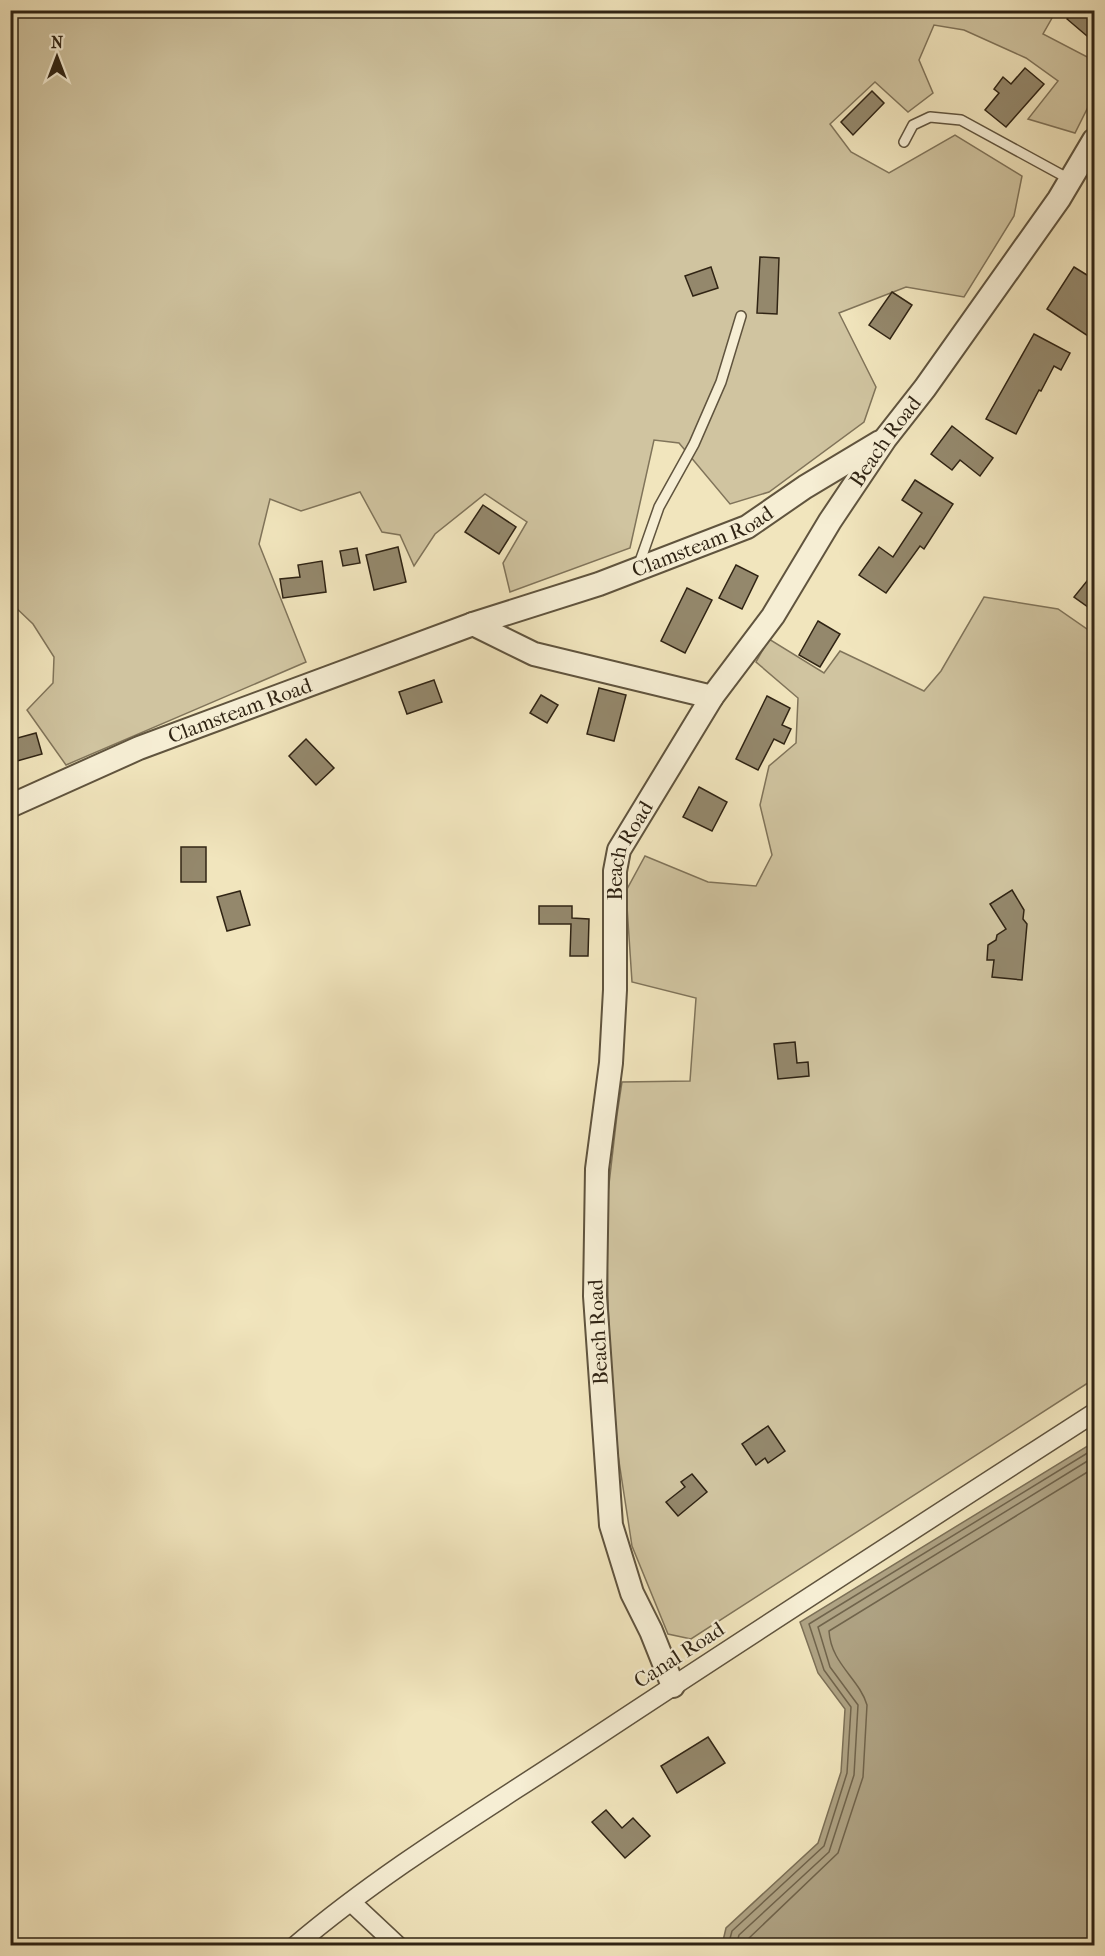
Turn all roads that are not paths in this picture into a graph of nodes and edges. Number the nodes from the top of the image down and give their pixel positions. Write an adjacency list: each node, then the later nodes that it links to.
1 (1095, 140): 3 (street, Beach Road)
2 (904, 142): 3 (lane)
3 (1071, 180): 5 (street, Beach Road)
4 (741, 316): 6 (lane)
5 (885, 439): 6 (street, Clamsteam Road); 8 (street, Beach Road)
6 (637, 570): 7 (street, Clamsteam Road)
7 (473, 624): 8 (street); 9 (street, Clamsteam Road)
8 (712, 697): 11 (street, Beach Road)
9 (10, 806)
10 (1095, 1413): 11 (street, Canal Road)
11 (673, 1686): 12 (street, Canal Road)
12 (351, 1902): 13 (street, Canal Road); 14 (street)
13 (306, 1942)
14 (398, 1946)

